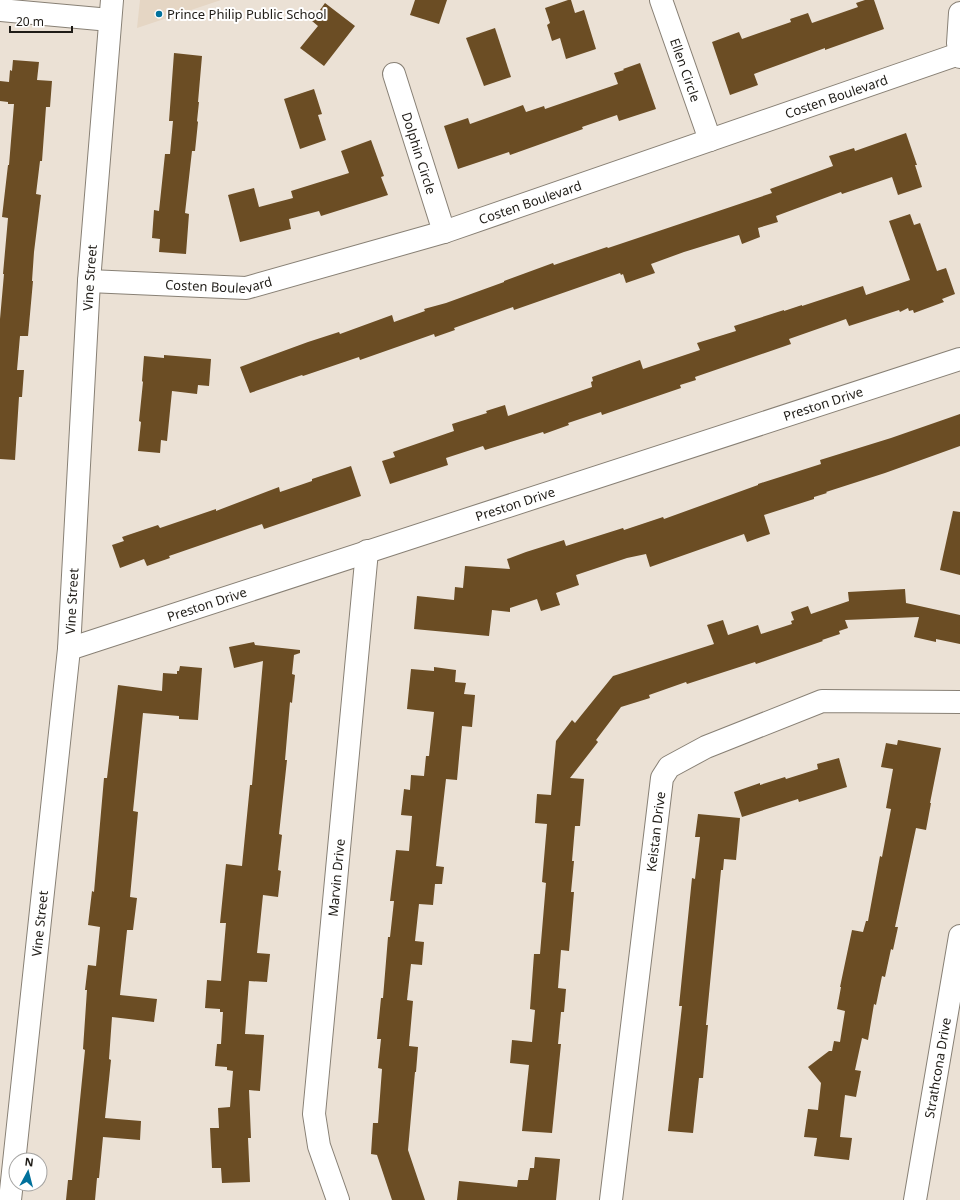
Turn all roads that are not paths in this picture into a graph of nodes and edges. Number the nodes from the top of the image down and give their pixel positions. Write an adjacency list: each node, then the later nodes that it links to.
1 (661, 0): 7 (street, Ellen Circle)
2 (0, 10): 3 (street)
3 (111, 10): 9 (street, Vine Street)
4 (960, 13): 5 (street)
5 (960, 56): 7 (street, Costen Boulevard)
6 (394, 74): 8 (street, Dolphin Circle)
7 (710, 140): 8 (street, Costen Boulevard)
8 (444, 232): 9 (street, Costen Boulevard)
9 (89, 281): 12 (street, Vine Street)
10 (960, 359): 11 (street, Preston Drive)
11 (367, 551): 12 (street, Preston Drive); 16 (street, Marvin Drive)
12 (69, 649): 15 (street, Vine Street)
13 (960, 702): 17 (street, Keistan Drive)
14 (960, 936): 18 (street, Strathcona Drive)
15 (10, 1200)
16 (338, 1200)
17 (611, 1200)
18 (915, 1200)

